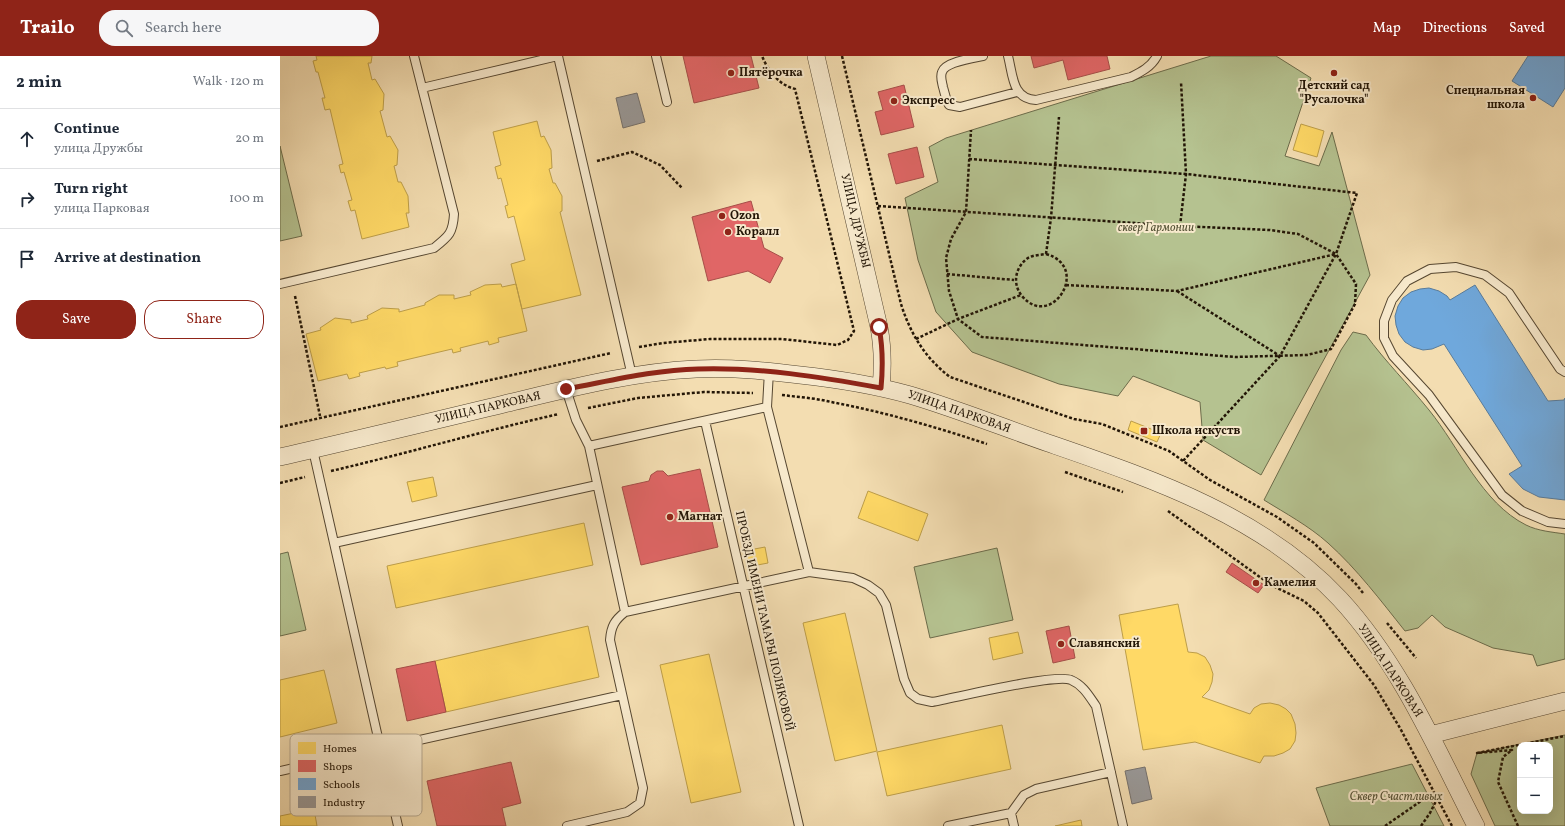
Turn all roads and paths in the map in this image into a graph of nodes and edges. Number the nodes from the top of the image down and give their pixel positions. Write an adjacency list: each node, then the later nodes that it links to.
1 (414, 56): 11 (lane)
2 (558, 56): 11 (lane); 39 (lane)
3 (656, 56): 13 (lane)
4 (762, 56): 34 (path)
5 (816, 56): 41 (street, УЛИЦА ДРУЖБЫ)
6 (842, 56): 20 (path)
7 (983, 56): 12 (lane)
8 (1008, 56): 12 (lane)
9 (1157, 56): 12 (lane)
10 (1181, 82): 18 (path)
11 (422, 88): 28 (lane)
12 (1017, 92)
13 (667, 102)
14 (1059, 117): 22 (path)
15 (971, 130): 17 (path)
16 (616, 156): 19 (path)
17 (969, 159): 18 (path); 21 (path)
18 (1186, 174): 23 (path); 25 (path)
19 (682, 188)
20 (878, 206): 21 (path); 35 (path)
21 (966, 212): 22 (path); 26 (path)
22 (1051, 218): 23 (path); 24 (path)
23 (1180, 226): 25 (path)
24 (1046, 254): 27 (path); 30 (path)
25 (1336, 254): 31 (path); 36 (path); 36 (path)
26 (948, 274): 27 (path); 33 (path)
27 (1014, 280): 32 (path)
28 (292, 282): 29 (lane); 47 (path)
29 (280, 284)
30 (1066, 285): 31 (path); 32 (path)
31 (1177, 291): 36 (path)
32 (1021, 295): 33 (path)
33 (958, 319): 35 (path); 36 (path)
34 (854, 331)
35 (916, 339): 40 (path)
36 (1280, 356): 52 (path)
37 (769, 371): 39 (street, УЛИЦА ПАРКОВАЯ); 41 (street, УЛИЦА ПАРКОВАЯ); 43 (lane)
38 (1565, 372): 59 (lane)
39 (632, 376): 42 (street, УЛИЦА ПАРКОВАЯ)
40 (950, 377)
41 (881, 388): 67 (street, УЛИЦА ПАРКОВАЯ)
42 (566, 389): 45 (lane); 50 (street, УЛИЦА ПАРКОВАЯ)
43 (768, 393): 44 (lane); 45 (path); 48 (path)
44 (767, 408): 46 (lane); 61 (lane)
45 (573, 411): 49 (lane); 54 (path)
46 (705, 421): 49 (lane); 62 (lane, ПРОЕЗД ИМЕНИ ТАМАРЫ ПОЛЯКОВОЙ)
47 (280, 426)
48 (991, 445)
49 (588, 446): 56 (lane)
50 (313, 450): 51 (street, УЛИЦА ПАРКОВАЯ); 54 (lane)
51 (280, 457)
52 (1183, 461)
53 (1058, 469): 57 (path)
54 (318, 474): 55 (path); 60 (lane)
55 (280, 483)
56 (597, 485): 60 (lane); 63 (lane)
57 (1125, 493)
58 (1165, 509): 73 (path)
59 (1565, 524)
60 (334, 543): 66 (lane)
61 (809, 572): 62 (lane); 72 (lane)
62 (744, 586): 63 (lane); 79 (lane, ПРОЕЗД ИМЕНИ ТАМАРЫ ПОЛЯКОВОЙ)
63 (625, 612): 64 (lane)
64 (622, 695): 69 (lane); 78 (lane)
65 (1565, 701): 67 (street)
66 (378, 734)
67 (1430, 735): 86 (street, УЛИЦА ПАРКОВАЯ)
68 (1565, 736): 87 (path)
69 (422, 739)
70 (290, 769): 71 (lane)
71 (280, 771)
72 (1111, 772): 75 (lane); 82 (lane)
73 (1434, 792): 74 (path); 83 (path)
74 (1438, 798): 84 (path); 85 (path)
75 (1011, 813): 80 (lane); 81 (lane)
76 (396, 816): 77 (lane)
77 (398, 826)
78 (567, 826)
79 (799, 826)
80 (948, 826)
81 (1014, 826)
82 (1123, 826)
83 (1385, 826)
84 (1421, 826)
85 (1452, 826)
86 (1476, 826)
87 (1518, 826)

